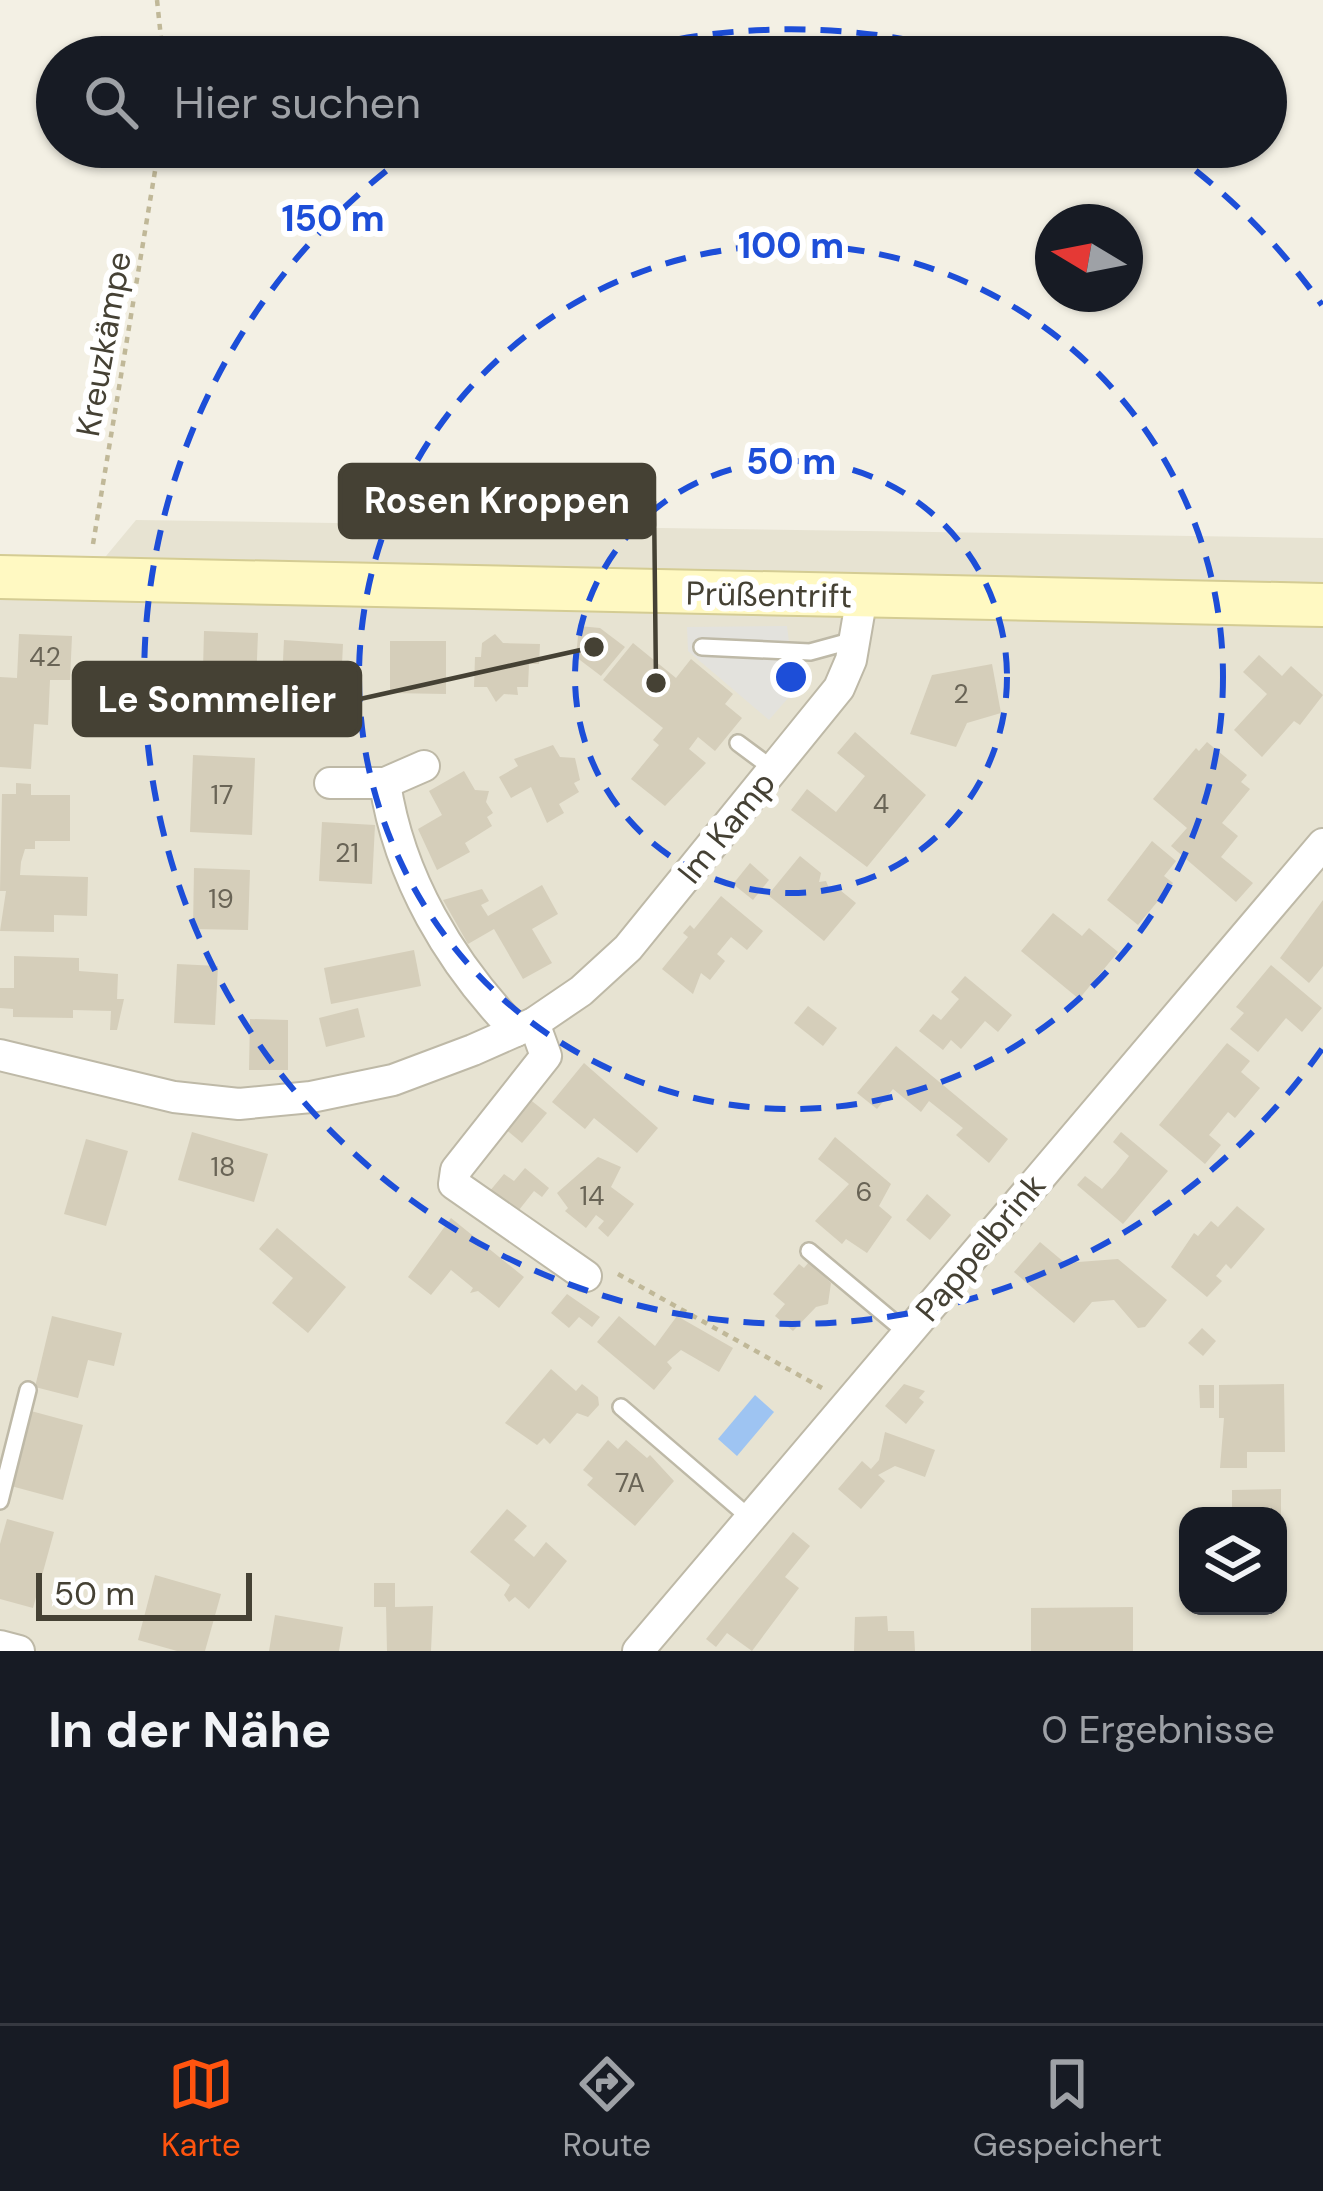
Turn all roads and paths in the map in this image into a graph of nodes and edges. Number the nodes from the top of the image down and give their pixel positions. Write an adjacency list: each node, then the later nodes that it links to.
1 (157, 0): 2 (path)
2 (161, 36)
3 (156, 168): 4 (path, Kreuzkämpe)
4 (92, 549)
5 (0, 577): 6 (main road, Prüßentrift)
6 (862, 596): 7 (main road, Prüßentrift); 8 (street, Im Kamp)
7 (1323, 604)
8 (854, 640): 9 (lane); 12 (street, Im Kamp)
9 (702, 647)
10 (738, 743): 12 (lane)
11 (424, 766): 14 (street)
12 (773, 769): 16 (street, Im Kamp)
13 (330, 783): 14 (street)
14 (385, 783): 16 (street)
15 (1323, 844): 20 (street, Pappelbrink)
16 (525, 1027): 17 (street, Im Kamp); 19 (street)
17 (0, 1054)
18 (809, 1251): 20 (lane)
19 (586, 1276): 22 (path)
20 (907, 1333): 22 (street, Pappelbrink)
21 (28, 1390): 24 (lane)
22 (848, 1402): 25 (street, Pappelbrink)
23 (621, 1406): 25 (lane)
24 (0, 1501)
25 (750, 1518): 28 (street, Pappelbrink)
26 (0, 1646): 27 (street)
27 (19, 1651)
28 (638, 1651)

